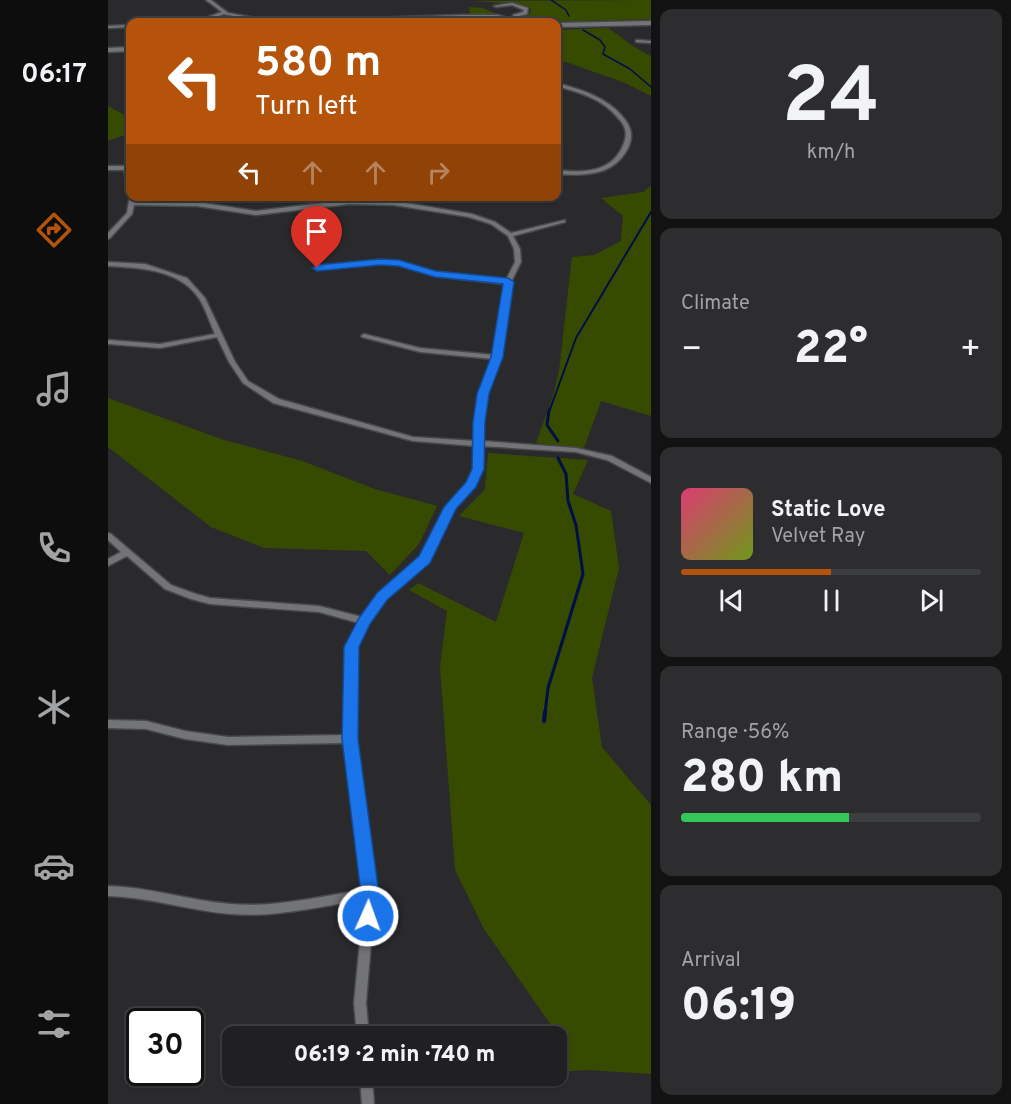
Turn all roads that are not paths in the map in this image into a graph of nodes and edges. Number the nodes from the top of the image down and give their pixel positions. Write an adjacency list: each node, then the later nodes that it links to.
1 (208, 0): 2 (street)
2 (226, 12): 4 (street); 6 (street)
3 (507, 12): 5 (street); 5 (street); 7 (street)
4 (300, 14)
5 (514, 16)
6 (210, 18)
7 (507, 18)
8 (651, 22): 9 (street)
9 (561, 25)
10 (126, 26): 11 (street)
11 (108, 27)
12 (638, 41): 13 (street)
13 (651, 42)
14 (126, 49): 15 (street)
15 (108, 50)
16 (561, 86): 19 (street)
17 (126, 166): 18 (street)
18 (108, 168)
19 (561, 172)
20 (134, 201): 24 (street)
21 (150, 201): 23 (street)
22 (563, 221): 23 (street)
23 (510, 235): 27 (street)
24 (108, 237)
25 (108, 264): 28 (street)
26 (317, 268): 27 (street)
27 (508, 282): 31 (street)
28 (219, 335): 30 (street); 32 (street)
29 (364, 336): 31 (street)
30 (108, 342)
31 (497, 357): 32 (street)
32 (478, 445): 33 (street); 37 (street)
33 (651, 480)
34 (108, 536): 35 (street)
35 (126, 553): 36 (street); 37 (street)
36 (108, 564)
37 (364, 621): 39 (street)
38 (108, 724): 39 (street)
39 (350, 739): 41 (street)
40 (108, 891): 41 (street)
41 (370, 894): 42 (street)
42 (362, 1026)
43 (367, 1086): 44 (street)
44 (368, 1104)

